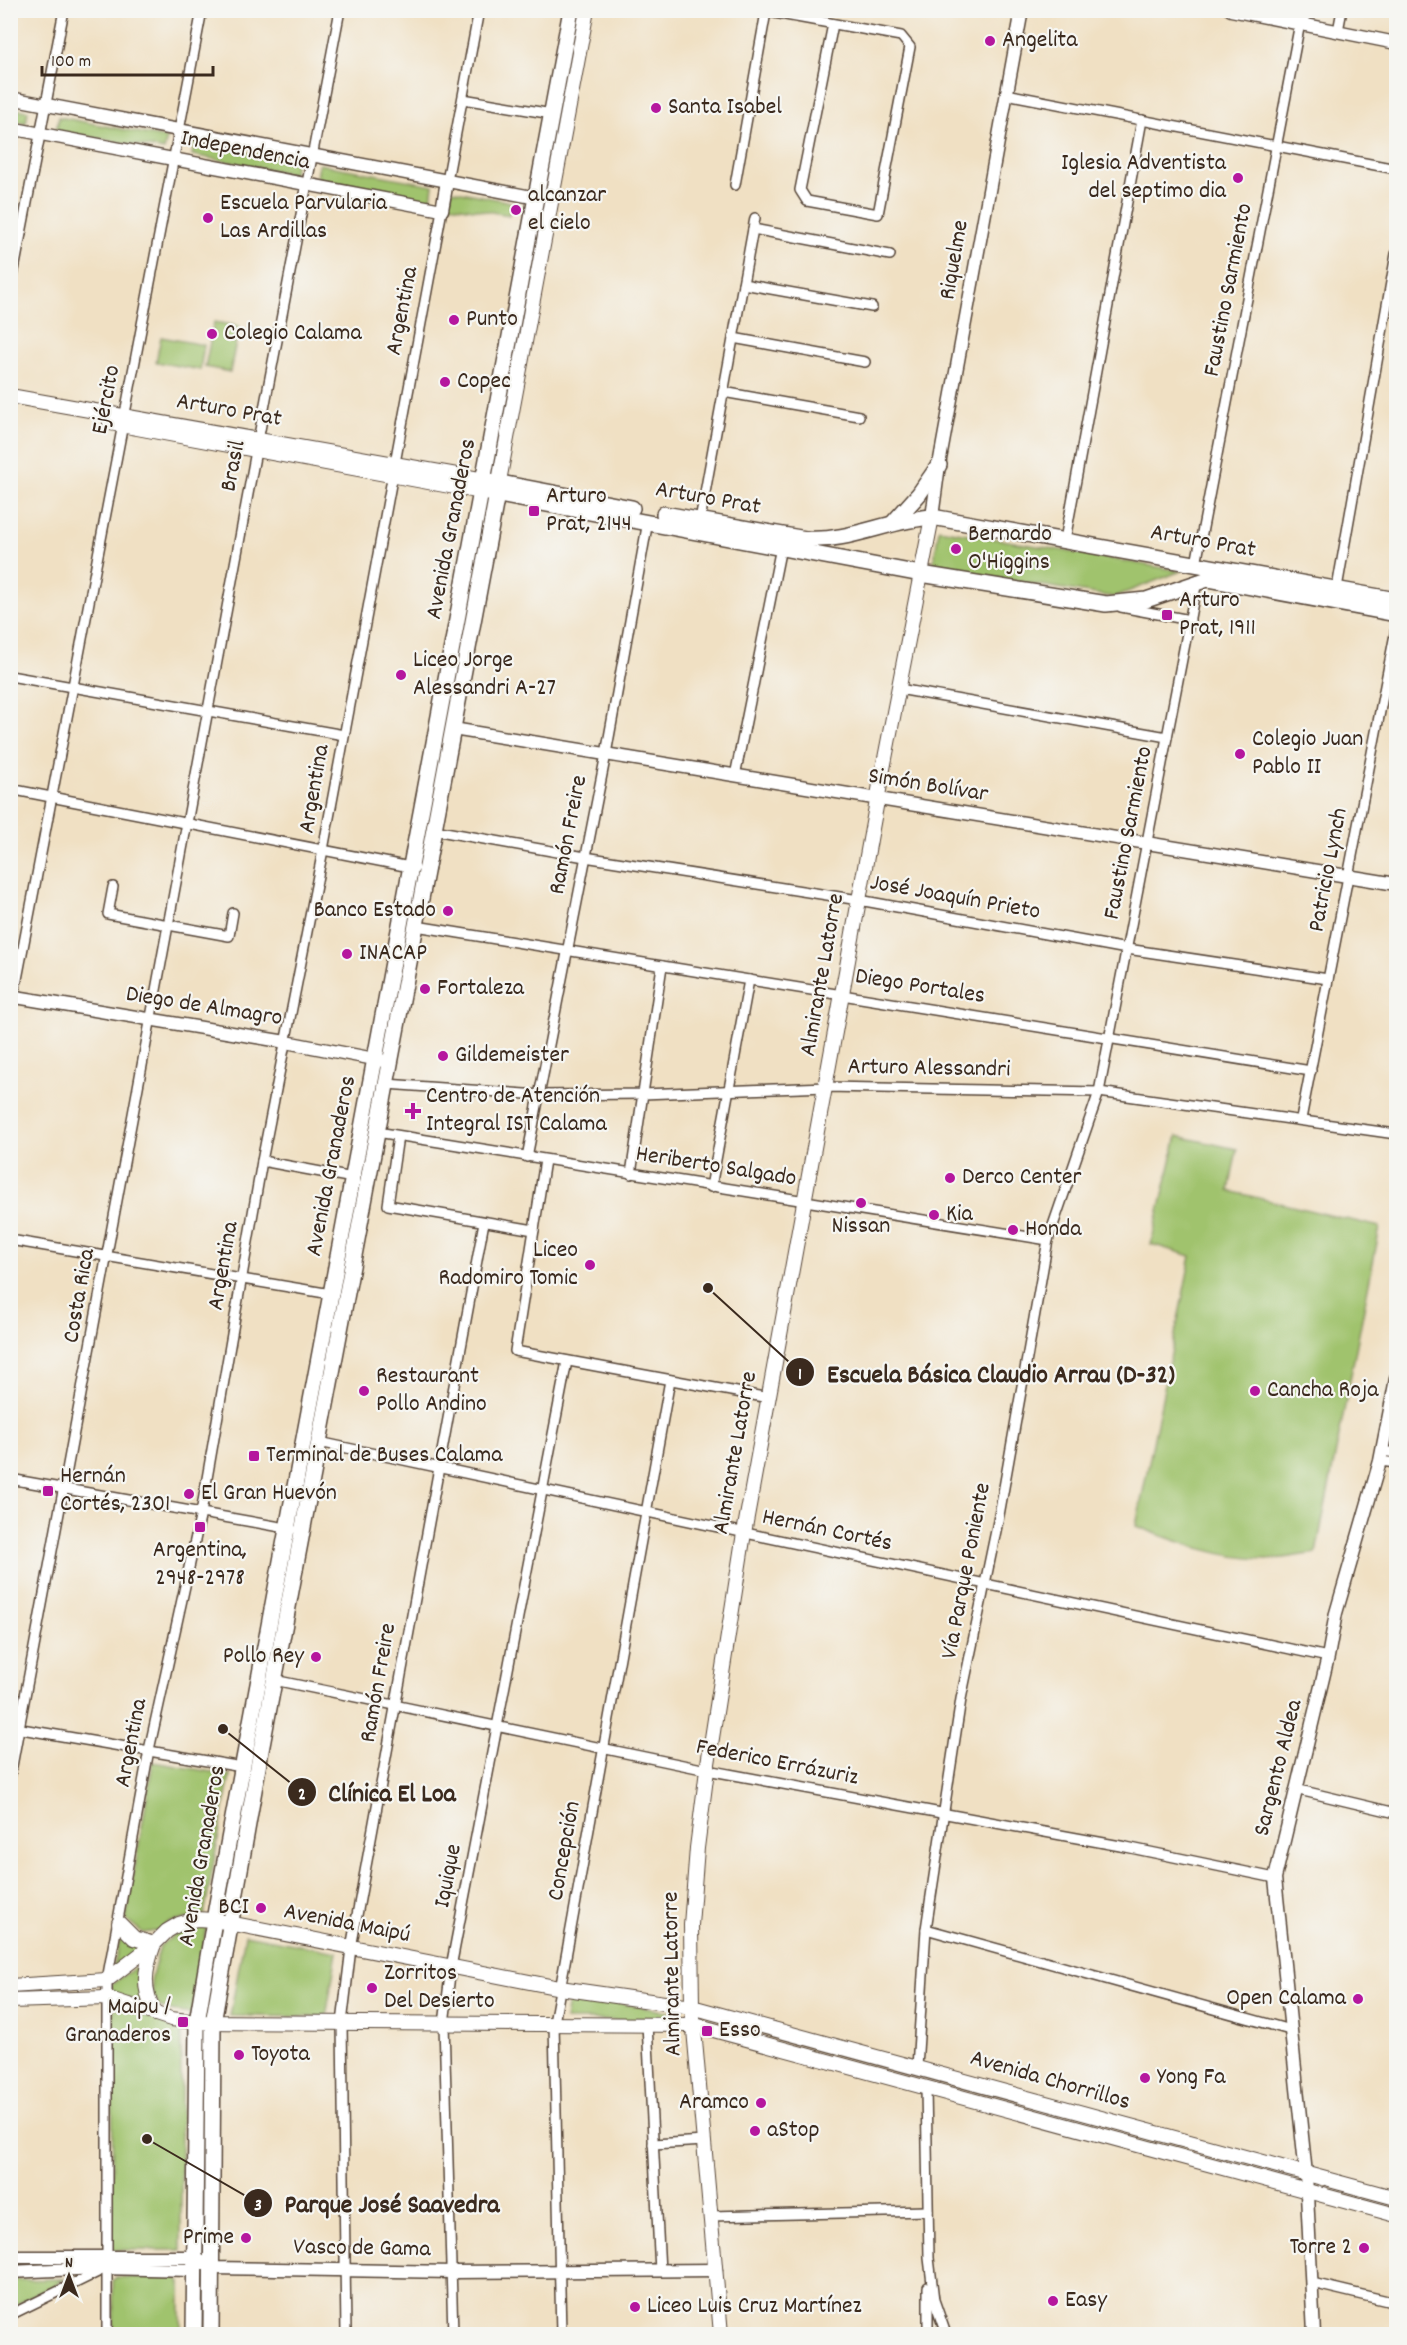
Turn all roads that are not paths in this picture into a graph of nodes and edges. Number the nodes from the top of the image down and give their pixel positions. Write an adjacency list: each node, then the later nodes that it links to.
1 (64, 10): 18 (street)
2 (202, 10): 22 (street, Ejército)
3 (340, 10): 25 (street, Brasil)
4 (479, 10): 17 (street)
5 (571, 10): 19 (main road, Avenida Granaderos)
6 (587, 10): 50 (main road, Avenida Granaderos)
7 (1022, 10): 15 (street, Riquelme)
8 (1231, 10): 11 (street)
9 (1342, 10): 13 (street)
10 (762, 11): 12 (street); 30 (street)
11 (1300, 23): 13 (street); 24 (street, Faustino Sarmiento)
12 (833, 24): 12 (street)
13 (1338, 31): 14 (street)
14 (1396, 43)
15 (1006, 94): 20 (street); 48 (street, Riquelme)
16 (10, 98): 18 (street, Independencia)
17 (463, 99): 19 (street); 28 (street)
18 (46, 105): 22 (street, Independencia); 23 (street)
19 (552, 114): 31 (main road, Avenida Granaderos)
20 (1142, 120): 24 (street); 55 (street)
21 (10, 128): 23 (street, Independencia)
22 (179, 130): 25 (street, Independencia); 26 (street, Ejército)
23 (41, 134): 26 (street, Independencia); 38 (street)
24 (1277, 146): 27 (street); 57 (street, Faustino Sarmiento)
25 (312, 156): 28 (street, Independencia); 29 (street, Brasil)
26 (174, 159): 29 (street, Independencia); 46 (street, Ejército)
27 (1396, 169)
28 (447, 181): 31 (street, Independencia); 32 (street)
29 (307, 184): 32 (street, Independencia); 47 (street, Brasil)
30 (735, 185)
31 (537, 198): 50 (main road, Avenida Granaderos)
32 (442, 210): 49 (street, Argentina)
33 (755, 218): 34 (street)
34 (753, 229): 36 (street); 37 (street)
35 (1396, 254): 60 (street)
36 (890, 255)
37 (743, 284): 39 (street); 40 (street)
38 (10, 291)
39 (872, 307)
40 (733, 338): 41 (street); 42 (street)
41 (865, 362)
42 (723, 392): 45 (street); 52 (street)
43 (10, 396): 46 (main road, Arturo Prat)
44 (10, 405): 46 (main road, Arturo Prat)
45 (859, 416)
46 (123, 421): 47 (main road, Arturo Prat); 67 (street, Ejército)
47 (257, 445): 49 (main road, Arturo Prat); 69 (street, Brasil)
48 (939, 465): 51 (street, Riquelme); 54 (main road)
49 (393, 470): 50 (main road, Arturo Prat); 71 (street, Argentina)
50 (491, 487): 52 (main road, Arturo Prat); 53 (main road, Arturo Prat); 70 (main road, Avenida Granaderos); 83 (main road, Avenida Granaderos)
51 (932, 517): 54 (main road, Arturo Prat); 55 (main road, Arturo Prat); 58 (main road, Almirante Latorre)
52 (700, 520): 54 (main road, Arturo Prat)
53 (648, 521): 56 (main road, Arturo Prat); 73 (street, Ramón Freire)
54 (893, 524)
55 (1065, 540): 57 (main road, Arturo Prat)
56 (781, 547): 58 (main road, Arturo Prat); 74 (street)
57 (1196, 564): 60 (main road, Arturo Prat)
58 (921, 574): 62 (main road, Arturo Prat); 68 (main road, Almirante Latorre)
59 (1197, 581): 62 (main road, Arturo Prat); 63 (main road, Arturo Prat); 64 (street, Faustino Sarmiento)
60 (1337, 588): 61 (main road, Arturo Prat)
61 (1396, 600)
62 (1106, 604): 64 (street, Arturo Prat)
63 (1396, 614)
64 (1190, 620): 72 (street, Faustino Sarmiento)
65 (1396, 629): 85 (street, Patricio Lynch)
66 (10, 676): 67 (street)
67 (72, 687): 69 (street); 76 (street, Ejército)
68 (899, 689): 72 (street); 77 (main road, Almirante Latorre)
69 (208, 711): 71 (street); 78 (street, Brasil)
70 (453, 729): 73 (street, Simón Bolívar); 79 (main road, Avenida Granaderos)
71 (344, 735): 81 (street, Argentina)
72 (1167, 737): 80 (street, Faustino Sarmiento)
73 (606, 754): 74 (street, Simón Bolívar); 82 (street, Ramón Freire)
74 (735, 776): 77 (street, Simón Bolívar)
75 (10, 789): 76 (street)
76 (51, 797): 78 (street); 98 (street, Ejército)
77 (878, 799): 80 (street, Simón Bolívar); 88 (main road, Almirante Latorre)
78 (188, 822): 81 (street); 90 (street, Costa Rica)
79 (434, 830): 82 (street, José Joaquín Prieto); 84 (main road, Avenida Granaderos)
80 (1146, 843): 85 (street, Simón Bolívar); 92 (street, Faustino Sarmiento)
81 (323, 850): 83 (street); 102 (street, Argentina)
82 (585, 857): 88 (street, José Joaquín Prieto); 93 (street, Ramón Freire)
83 (411, 867): 84 (street); 103 (main road, Avenida Granaderos)
84 (426, 870): 91 (main road, Avenida Granaderos)
85 (1347, 876): 86 (street, Simón Bolívar); 95 (street, Patricio Lynch)
86 (1396, 884)
87 (113, 887): 90 (street)
88 (860, 900): 92 (street, José Joaquín Prieto); 97 (main road, Almirante Latorre)
89 (232, 913): 90 (street)
90 (169, 924): 100 (street, Costa Rica)
91 (416, 926): 93 (street, Diego Portales); 103 (main road, Avenida Granaderos)
92 (1127, 949): 95 (street, José Joaquín Prieto); 101 (street, Faustino Sarmiento)
93 (566, 951): 94 (street, Diego Portales); 110 (street, Ramón Freire)
94 (662, 966): 96 (street, Diego Portales); 109 (street)
95 (1328, 979): 104 (street, Patricio Lynch)
96 (749, 980): 97 (street, Diego Portales); 107 (street)
97 (842, 994): 101 (street, Diego Portales); 106 (main road, Almirante Latorre)
98 (12, 997): 99 (street, Ejército); 100 (street, Diego de Almagro)
99 (10, 1016)
100 (151, 1021): 102 (street, Diego de Almagro); 126 (street, Costa Rica)
101 (1110, 1037): 104 (street, Diego Portales); 108 (street, Faustino Sarmiento)
102 (286, 1042): 103 (street, Diego de Almagro); 117 (street, Argentina)
103 (382, 1061): 105 (main road, Avenida Granaderos); 119 (main road, Avenida Granaderos)
104 (1311, 1071): 111 (street, Patricio Lynch)
105 (386, 1084): 110 (street, Arturo Alessandri); 112 (main road, Avenida Granaderos)
106 (826, 1087): 107 (street, Arturo Alessandri); 108 (street, Arturo Alessandri); 121 (main road, Almirante Latorre)
107 (728, 1092): 109 (street, Arturo Alessandri); 120 (street)
108 (1100, 1092): 111 (street, Arturo Alessandri); 125 (street, Vía Parque Poniente)
109 (643, 1094): 110 (street, Arturo Alessandri); 118 (street)
110 (540, 1095): 115 (street, Ramón Freire)
111 (1301, 1119): 113 (street, Arturo Alessandri)
112 (377, 1132): 114 (street, Heriberto Salgado); 133 (main road, Avenida Granaderos)
113 (1396, 1134)
114 (398, 1136): 115 (street, Heriberto Salgado); 122 (street)
115 (527, 1157): 116 (street, Heriberto Salgado)
116 (545, 1160): 118 (street, Heriberto Salgado); 123 (street)
117 (262, 1161): 119 (street); 127 (street, Argentina)
118 (631, 1174): 120 (street, Heriberto Salgado)
119 (353, 1178): 128 (main road, Avenida Granaderos)
120 (711, 1186): 121 (street, Heriberto Salgado)
121 (805, 1202): 125 (street, Heriberto Salgado); 132 (main road, Almirante Latorre)
122 (484, 1222): 123 (street); 137 (street, Ramón Freire)
123 (534, 1230): 129 (street)
124 (10, 1240): 126 (street)
125 (1048, 1240): 145 (street, Vía Parque Poniente)
126 (108, 1256): 127 (street); 139 (street, Costa Rica)
127 (241, 1279): 128 (street); 142 (street, Argentina)
128 (331, 1294): 143 (main road, Avenida Granaderos)
129 (567, 1360): 131 (street); 140 (street, Iquique)
130 (1396, 1379): 135 (street, Sargento Aldea)
131 (670, 1380): 132 (street); 141 (street, Concepción)
132 (769, 1398): 144 (main road, Almirante Latorre)
133 (319, 1442): 137 (street, Hernán Cortés); 143 (main road, Avenida Granaderos)
134 (1396, 1453): 135 (street)
135 (1381, 1456): 136 (street); 146 (street, Sargento Aldea)
136 (1396, 1463)
137 (439, 1468): 140 (street, Hernán Cortés); 148 (street, Ramón Freire)
138 (10, 1479): 139 (street)
139 (65, 1489): 142 (street); 149 (street, Costa Rica)
140 (543, 1490): 141 (street, Hernán Cortés); 150 (street, Iquique)
141 (646, 1512): 144 (street, Hernán Cortés); 151 (street, Concepción)
142 (201, 1513): 143 (street); 152 (street, Argentina)
143 (295, 1529): 147 (main road, Avenida Granaderos); 153 (main road, Avenida Granaderos)
144 (744, 1533): 145 (street, Hernán Cortés); 154 (main road, Almirante Latorre)
145 (985, 1584): 146 (street, Hernán Cortés); 158 (street, Vía Parque Poniente)
146 (1328, 1657): 156 (street, Sargento Aldea)
147 (274, 1680): 148 (street, Federico Errázuriz); 162 (main road, Avenida Granaderos)
148 (395, 1706): 150 (street, Federico Errázuriz); 165 (street, Ramón Freire)
149 (15, 1728): 152 (street); 155 (street, Costa Rica)
150 (498, 1728): 151 (street, Federico Errázuriz); 166 (street, Iquique)
151 (603, 1749): 154 (street, Federico Errázuriz); 169 (street, Concepción)
152 (149, 1750): 153 (street); 161 (street, Argentina)
153 (242, 1767): 160 (main road, Avenida Granaderos)
154 (706, 1770): 158 (street, Federico Errázuriz); 172 (main road, Almirante Latorre)
155 (10, 1777)
156 (1295, 1789): 157 (street); 159 (street, Sargento Aldea)
157 (1396, 1813)
158 (944, 1814): 159 (street, Federico Errázuriz); 163 (street, Vía Parque Poniente)
159 (1275, 1878): 181 (street, Sargento Aldea)
160 (214, 1920): 162 (main road, Avenida Maipú); 164 (main road, Avenida Maipú); 174 (main road, Avenida Granaderos)
161 (119, 1923): 164 (main road); 167 (street, Argentina)
162 (231, 1924): 165 (main road, Avenida Maipú); 175 (main road, Avenida Granaderos)
163 (926, 1929): 181 (street); 182 (street, Vía Parque Poniente)
164 (154, 1944): 167 (main road, Avenida Maipú); 173 (main road)
165 (351, 1948): 166 (main road, Avenida Maipú); 176 (street, Ramón Freire)
166 (451, 1967): 169 (main road, Avenida Maipú); 177 (street, Iquique)
167 (107, 1980): 168 (main road); 170 (street, Argentina)
168 (10, 1986)
169 (560, 1988): 172 (main road, Avenida Maipú); 178 (street, Concepción)
170 (107, 1998): 171 (main road); 173 (main road); 196 (street, Argentina)
171 (10, 2001)
172 (692, 2007): 180 (main road, Almirante Latorre); 182 (main road, Avenida Chorrillos)
173 (155, 2014): 174 (main road)
174 (197, 2022): 175 (main road); 197 (main road, Avenida Granaderos)
175 (213, 2023): 176 (main road); 198 (main road, Avenida Granaderos)
176 (342, 2024): 177 (main road); 199 (street, Ramón Freire)
177 (444, 2024): 178 (main road); 204 (street, Iquique)
178 (554, 2024): 179 (main road); 201 (street, Concepción)
179 (647, 2024): 180 (main road); 187 (street)
180 (695, 2025): 183 (main road, Avenida Chorrillos); 186 (main road, Almirante Latorre)
181 (1290, 2031): 188 (street, Sargento Aldea)
182 (917, 2067): 184 (main road, Avenida Chorrillos)
183 (926, 2088): 185 (main road, Avenida Chorrillos); 191 (street)
184 (1104, 2119): 185 (main road); 188 (main road, Avenida Chorrillos)
185 (1099, 2134): 189 (main road, Avenida Chorrillos)
186 (705, 2141): 187 (street); 193 (main road, Almirante Latorre)
187 (653, 2144): 202 (street)
188 (1306, 2174): 189 (street, Sargento Aldea); 190 (main road, Avenida Chorrillos)
189 (1307, 2191): 192 (main road, Avenida Chorrillos); 205 (street, Sargento Aldea)
190 (1396, 2198)
191 (928, 2211): 193 (street); 195 (street)
192 (1396, 2215)
193 (711, 2216): 200 (main road, Almirante Latorre)
194 (10, 2258): 196 (street)
195 (928, 2258): 215 (street); 216 (street)
196 (106, 2262): 197 (street); 203 (street); 207 (street); 208 (street, Argentina)
197 (194, 2264): 198 (street); 209 (main road, Avenida Granaderos)
198 (212, 2268): 199 (street, Vasco de Gama); 210 (main road, Avenida Granaderos)
199 (345, 2270): 204 (street, Vasco de Gama); 211 (street, Ramón Freire)
200 (716, 2270): 202 (street, Vasco de Gama); 214 (main road, Almirante Latorre)
201 (559, 2271): 202 (street, Vasco de Gama); 204 (street, Vasco de Gama); 213 (street, Concepción)
202 (660, 2271)
203 (10, 2272)
204 (453, 2272): 212 (street, Iquique)
205 (1312, 2283): 206 (street); 217 (street, Sargento Aldea)
206 (1396, 2303)
207 (10, 2315)
208 (107, 2334)
209 (194, 2334)
210 (211, 2334)
211 (346, 2334)
212 (453, 2334)
213 (561, 2334)
214 (721, 2334)
215 (928, 2334)
216 (946, 2334)
217 (1314, 2334)

